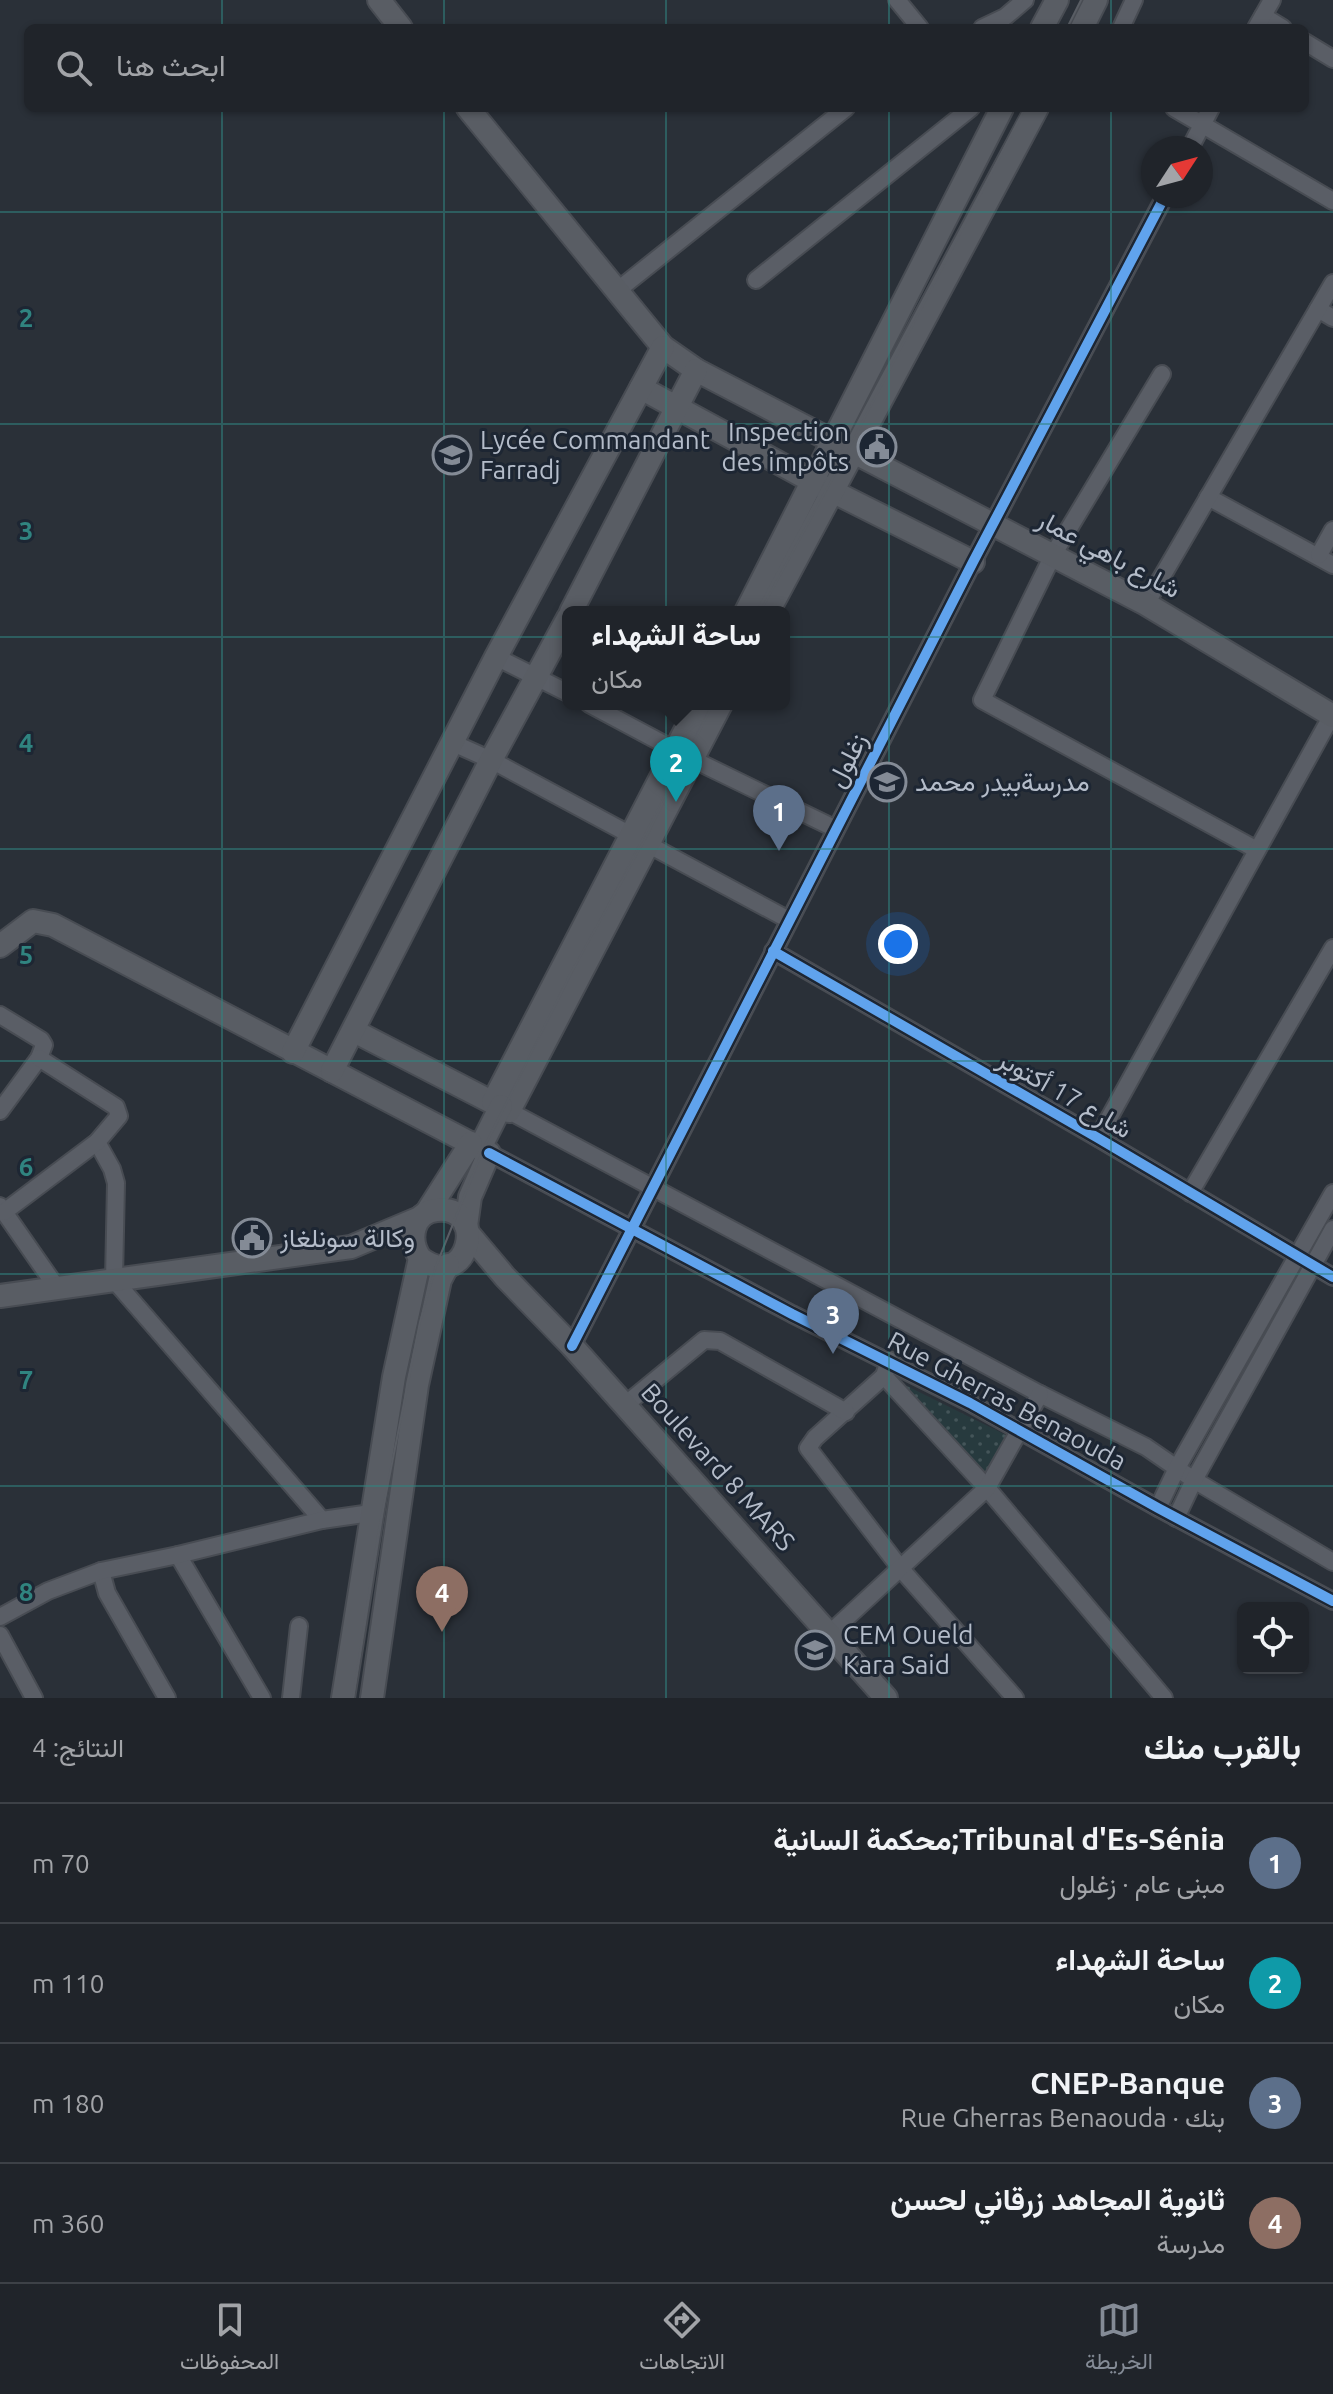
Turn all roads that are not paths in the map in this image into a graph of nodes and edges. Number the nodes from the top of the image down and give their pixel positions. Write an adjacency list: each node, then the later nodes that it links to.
1 (379, 0): 9 (main road)
2 (897, 0): 10 (street)
3 (1025, 0): 11 (street)
4 (1057, 0): 12 (main road)
5 (1096, 0): 13 (main road)
6 (1134, 0): 14 (street)
7 (1272, 0): 8 (street)
8 (1259, 22)
9 (398, 24)
10 (917, 24)
11 (990, 24)
12 (1044, 24)
13 (1084, 24)
14 (1123, 24)
15 (1309, 44): 16 (street)
16 (1333, 59)
17 (471, 112): 30 (main road, شارع باهي عمار)
18 (841, 112): 30 (street)
19 (966, 112): 28 (street)
20 (1000, 112): 38 (main road)
21 (1035, 112): 39 (main road)
22 (1181, 112): 24 (street)
23 (1209, 112): 24 (street)
24 (1202, 125): 25 (street); 26 (street)
25 (1196, 136)
26 (1333, 201)
27 (1159, 208): 42 (street, زغلول)
28 (756, 280)
29 (1333, 283): 31 (street)
30 (618, 290): 33 (main road, شارع باهي عمار)
31 (1318, 309): 32 (street); 41 (street)
32 (1333, 318)
33 (663, 347): 34 (main road, شارع باهي عمار); 36 (main road)
34 (696, 370): 37 (main road); 38 (main road, شارع باهي عمار)
35 (1162, 374): 44 (street)
36 (641, 388): 37 (main road); 52 (main road)
37 (676, 407): 40 (main road); 48 (main road)
38 (831, 442): 39 (main road, شارع باهي عمار); 40 (main road)
39 (853, 452): 40 (main road); 42 (main road, شارع باهي عمار)
40 (822, 485): 46 (main road); 49 (main road); 50 (main road)
41 (1208, 497): 45 (street); 47 (street)
42 (993, 524): 44 (main road, شارع باهي عمار); 46 (street, زغلول)
43 (1333, 530): 45 (street)
44 (1053, 555): 47 (main road, شارع باهي عمار); 64 (street)
45 (1326, 560)
46 (973, 562): 62 (street, زغلول)
47 (1146, 604): 58 (main road, شارع باهي عمار)
48 (574, 606)
49 (750, 606)
50 (771, 606)
51 (562, 629): 53 (main road)
52 (496, 657): 53 (street); 59 (main road)
53 (537, 677): 54 (street); 61 (main road)
54 (562, 690)
55 (600, 710): 60 (street)
56 (697, 710): 60 (main road)
57 (717, 710): 60 (main road)
58 (1332, 716): 64 (street)
59 (453, 743): 61 (street); 71 (main road)
60 (684, 755): 62 (street); 63 (main road)
61 (491, 760): 63 (street); 70 (main road)
62 (836, 829): 65 (street, زغلول)
63 (640, 839): 65 (street); 74 (main road)
64 (1257, 850): 76 (street)
65 (789, 920): 68 (street, زغلول)
66 (0, 946): 71 (main road)
67 (1333, 948): 80 (street)
68 (773, 951): 76 (street, شارع 17 أكتوبر); 79 (street, زغلول)
69 (0, 1015): 72 (street)
70 (354, 1031): 73 (main road); 74 (main road)
71 (293, 1052): 73 (main road)
72 (39, 1058): 75 (street); 77 (street)
73 (332, 1071): 78 (main road)
74 (501, 1106): 78 (main road); 79 (street)
75 (0, 1111)
76 (1098, 1138): 80 (street, شارع 17 أكتوبر)
77 (97, 1142): 82 (street); 94 (street)
78 (480, 1148): 83 (main road); 84 (street, Rue Gherras Benaouda); 85 (main road)
79 (652, 1186): 84 (street, زغلول); 99 (street)
80 (1190, 1193): 89 (street, شارع 17 أكتوبر)
81 (1333, 1193): 89 (street)
82 (2, 1209): 95 (street)
83 (424, 1215): 85 (main road); 87 (main road); 88 (main road)
84 (630, 1228): 97 (street, زغلول); 98 (street, Rue Gherras Benaouda)
85 (467, 1229): 90 (main road); 92 (main road, Boulevard 8 MARS)
86 (1333, 1229): 91 (street)
87 (351, 1247): 88 (main road); 94 (main road)
88 (417, 1252): 90 (main road); 109 (main road)
89 (1297, 1257): 91 (street, شارع 17 أكتوبر); 100 (street)
90 (454, 1262): 92 (main road); 126 (main road)
91 (1312, 1265): 93 (street, شارع 17 أكتوبر); 102 (street)
92 (505, 1277): 97 (main road, Boulevard 8 MARS)
93 (1333, 1277)
94 (114, 1280): 95 (main road); 111 (street)
95 (57, 1288): 96 (main road)
96 (0, 1296)
97 (572, 1346): 101 (main road, Boulevard 8 MARS)
98 (886, 1368): 103 (street); 104 (street, Rue Gherras Benaouda); 107 (street)
99 (1040, 1394): 104 (street); 105 (street)
100 (1218, 1397): 102 (street); 105 (street)
101 (625, 1405): 103 (street); 119 (main road, Boulevard 8 MARS)
102 (1235, 1406): 106 (street)
103 (846, 1412): 114 (street)
104 (1018, 1429): 107 (street); 108 (street, Rue Gherras Benaouda)
105 (1177, 1468): 106 (street); 108 (street)
106 (1194, 1480): 110 (street); 113 (street)
107 (987, 1488): 114 (street); 129 (street)
108 (1158, 1508): 110 (street, Rue Gherras Benaouda)
109 (371, 1513): 111 (street); 125 (main road)
110 (1176, 1518): 116 (street, Rue Gherras Benaouda)
111 (322, 1520): 112 (street)
112 (178, 1555): 115 (street); 123 (street)
113 (1333, 1562)
114 (901, 1569): 119 (street); 128 (street)
115 (101, 1571): 117 (street); 122 (street)
116 (1333, 1601)
117 (0, 1616)
118 (299, 1626): 124 (street)
119 (829, 1634): 127 (main road, Boulevard 8 MARS)
120 (0, 1635): 121 (street)
121 (34, 1698)
122 (167, 1698)
123 (262, 1698)
124 (291, 1698)
125 (343, 1698)
126 (372, 1698)
127 (886, 1698)
128 (1015, 1698)
129 (1164, 1698)

